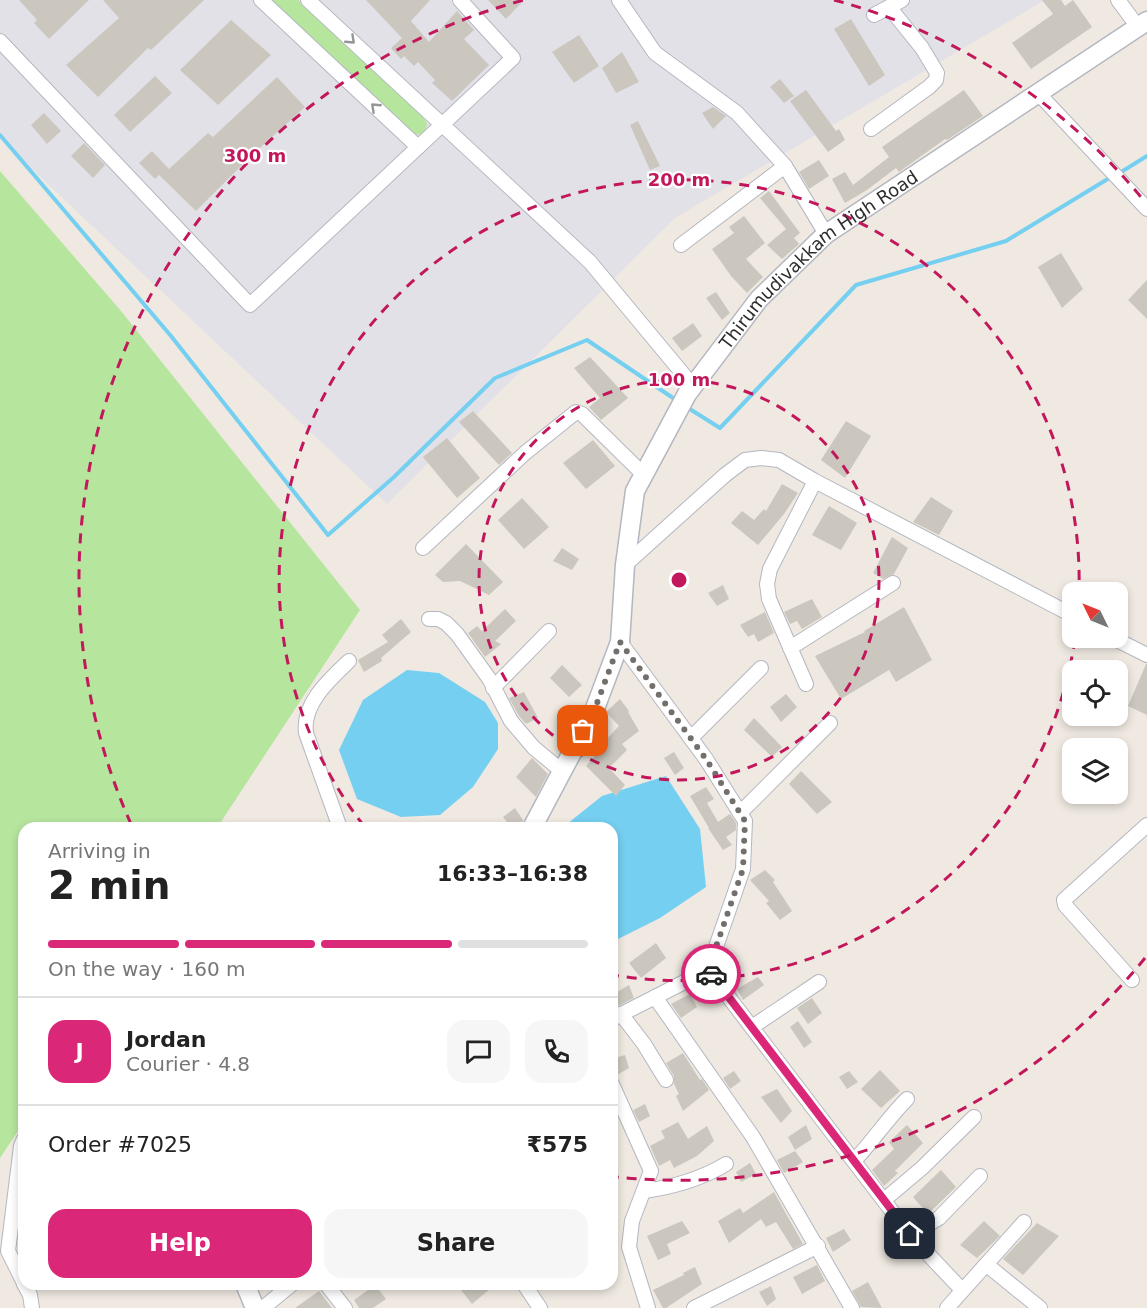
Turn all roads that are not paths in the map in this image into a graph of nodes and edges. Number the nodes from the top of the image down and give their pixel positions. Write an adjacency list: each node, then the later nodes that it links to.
1 (261, 0): 13 (street, one-way to 1)
2 (308, 0): 11 (street, one-way to 11)
3 (460, 0): 11 (street)
4 (1118, 0): 8 (street)
5 (625, 2): 14 (street)
6 (896, 4): 7 (street); 12 (street)
7 (874, 15)
8 (1143, 24): 10 (street, Thirumudivakkam High Road)
9 (0, 41): 13 (street)
10 (1038, 93): 15 (street); 16 (street, Thirumudivakkam High Road)
11 (443, 124): 13 (street); 18 (street)
12 (871, 129)
13 (418, 147)
14 (785, 166): 16 (street); 17 (street)
15 (1147, 209)
16 (826, 234): 18 (street, Thirumudivakkam High Road)
17 (681, 245)
18 (690, 390): 19 (street, Thirumudivakkam High Road)
19 (644, 475): 21 (street); 22 (street, Thirumudivakkam High Road)
20 (815, 481): 22 (street); 24 (street); 29 (street)
21 (423, 548)
22 (625, 565): 27 (street, Thirumudivakkam High Road)
23 (893, 583): 29 (street)
24 (1062, 610)
25 (429, 619): 34 (street)
26 (549, 631): 34 (street)
27 (620, 642): 36 (street); 37 (street, Thirumudivakkam High Road)
28 (1128, 646): 30 (street)
29 (790, 648): 33 (street)
30 (1147, 655)
31 (349, 661): 39 (street)
32 (761, 668): 36 (street)
33 (806, 684)
34 (493, 688): 37 (street)
35 (830, 723): 38 (street)
36 (691, 738): 38 (street)
37 (562, 771): 40 (street, Thirumudivakkam High Road)
38 (740, 813): 42 (street)
39 (338, 822)
40 (535, 822)
41 (1147, 825): 43 (street)
42 (708, 970): 45 (street); 48 (street)
43 (1132, 980)
44 (819, 982): 48 (street)
45 (655, 997): 46 (street); 61 (street)
46 (618, 1016)
47 (618, 1019): 49 (street)
48 (752, 1027): 53 (street)
49 (666, 1080)
50 (618, 1098): 57 (street)
51 (907, 1100): 53 (street)
52 (974, 1118): 58 (street)
53 (854, 1161): 58 (street)
54 (726, 1164): 57 (street)
55 (18, 1170): 63 (street)
56 (980, 1176): 60 (street)
57 (644, 1191): 75 (street)
58 (884, 1200): 60 (street)
59 (1024, 1222): 62 (street)
60 (910, 1234): 69 (street)
61 (818, 1246): 76 (street); 77 (street)
62 (987, 1265): 69 (street); 79 (street)
63 (18, 1272)
64 (28, 1290): 70 (street)
65 (248, 1290): 71 (street)
66 (285, 1290): 72 (street)
67 (331, 1290): 73 (street)
68 (528, 1290): 74 (street)
69 (962, 1290): 78 (street)
70 (32, 1308)
71 (255, 1308)
72 (263, 1308)
73 (345, 1308)
74 (540, 1308)
75 (648, 1308)
76 (694, 1308)
77 (852, 1308)
78 (947, 1308)
79 (1040, 1308)

